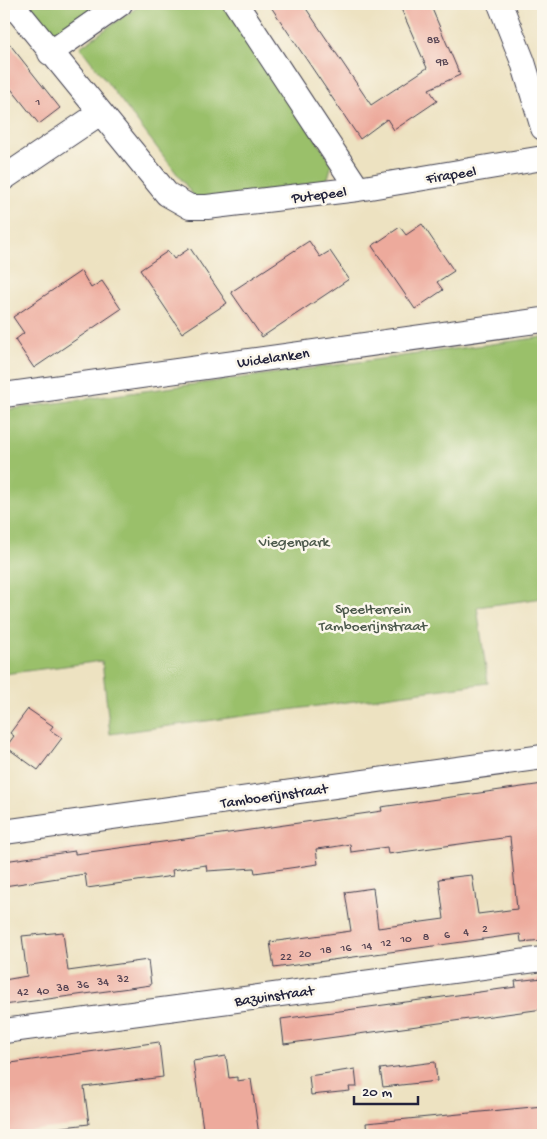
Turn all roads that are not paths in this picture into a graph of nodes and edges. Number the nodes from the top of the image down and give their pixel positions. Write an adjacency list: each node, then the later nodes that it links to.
1 (12, 4): 5 (street, Putepeel)
2 (120, 4): 5 (street)
3 (236, 4): 10 (street, Putepeel)
4 (500, 4): 7 (street)
5 (50, 52): 6 (street, Putepeel)
6 (100, 113): 9 (street); 10 (street, Putepeel)
7 (543, 128)
8 (543, 158): 10 (street, Firapeel)
9 (4, 178)
10 (358, 189)
11 (543, 320): 12 (street, Widelanken)
12 (4, 395)
13 (543, 757): 14 (street, Tamboerijnstraat)
14 (4, 832)
15 (543, 959): 16 (street, Bazuinstraat)
16 (4, 1031)

